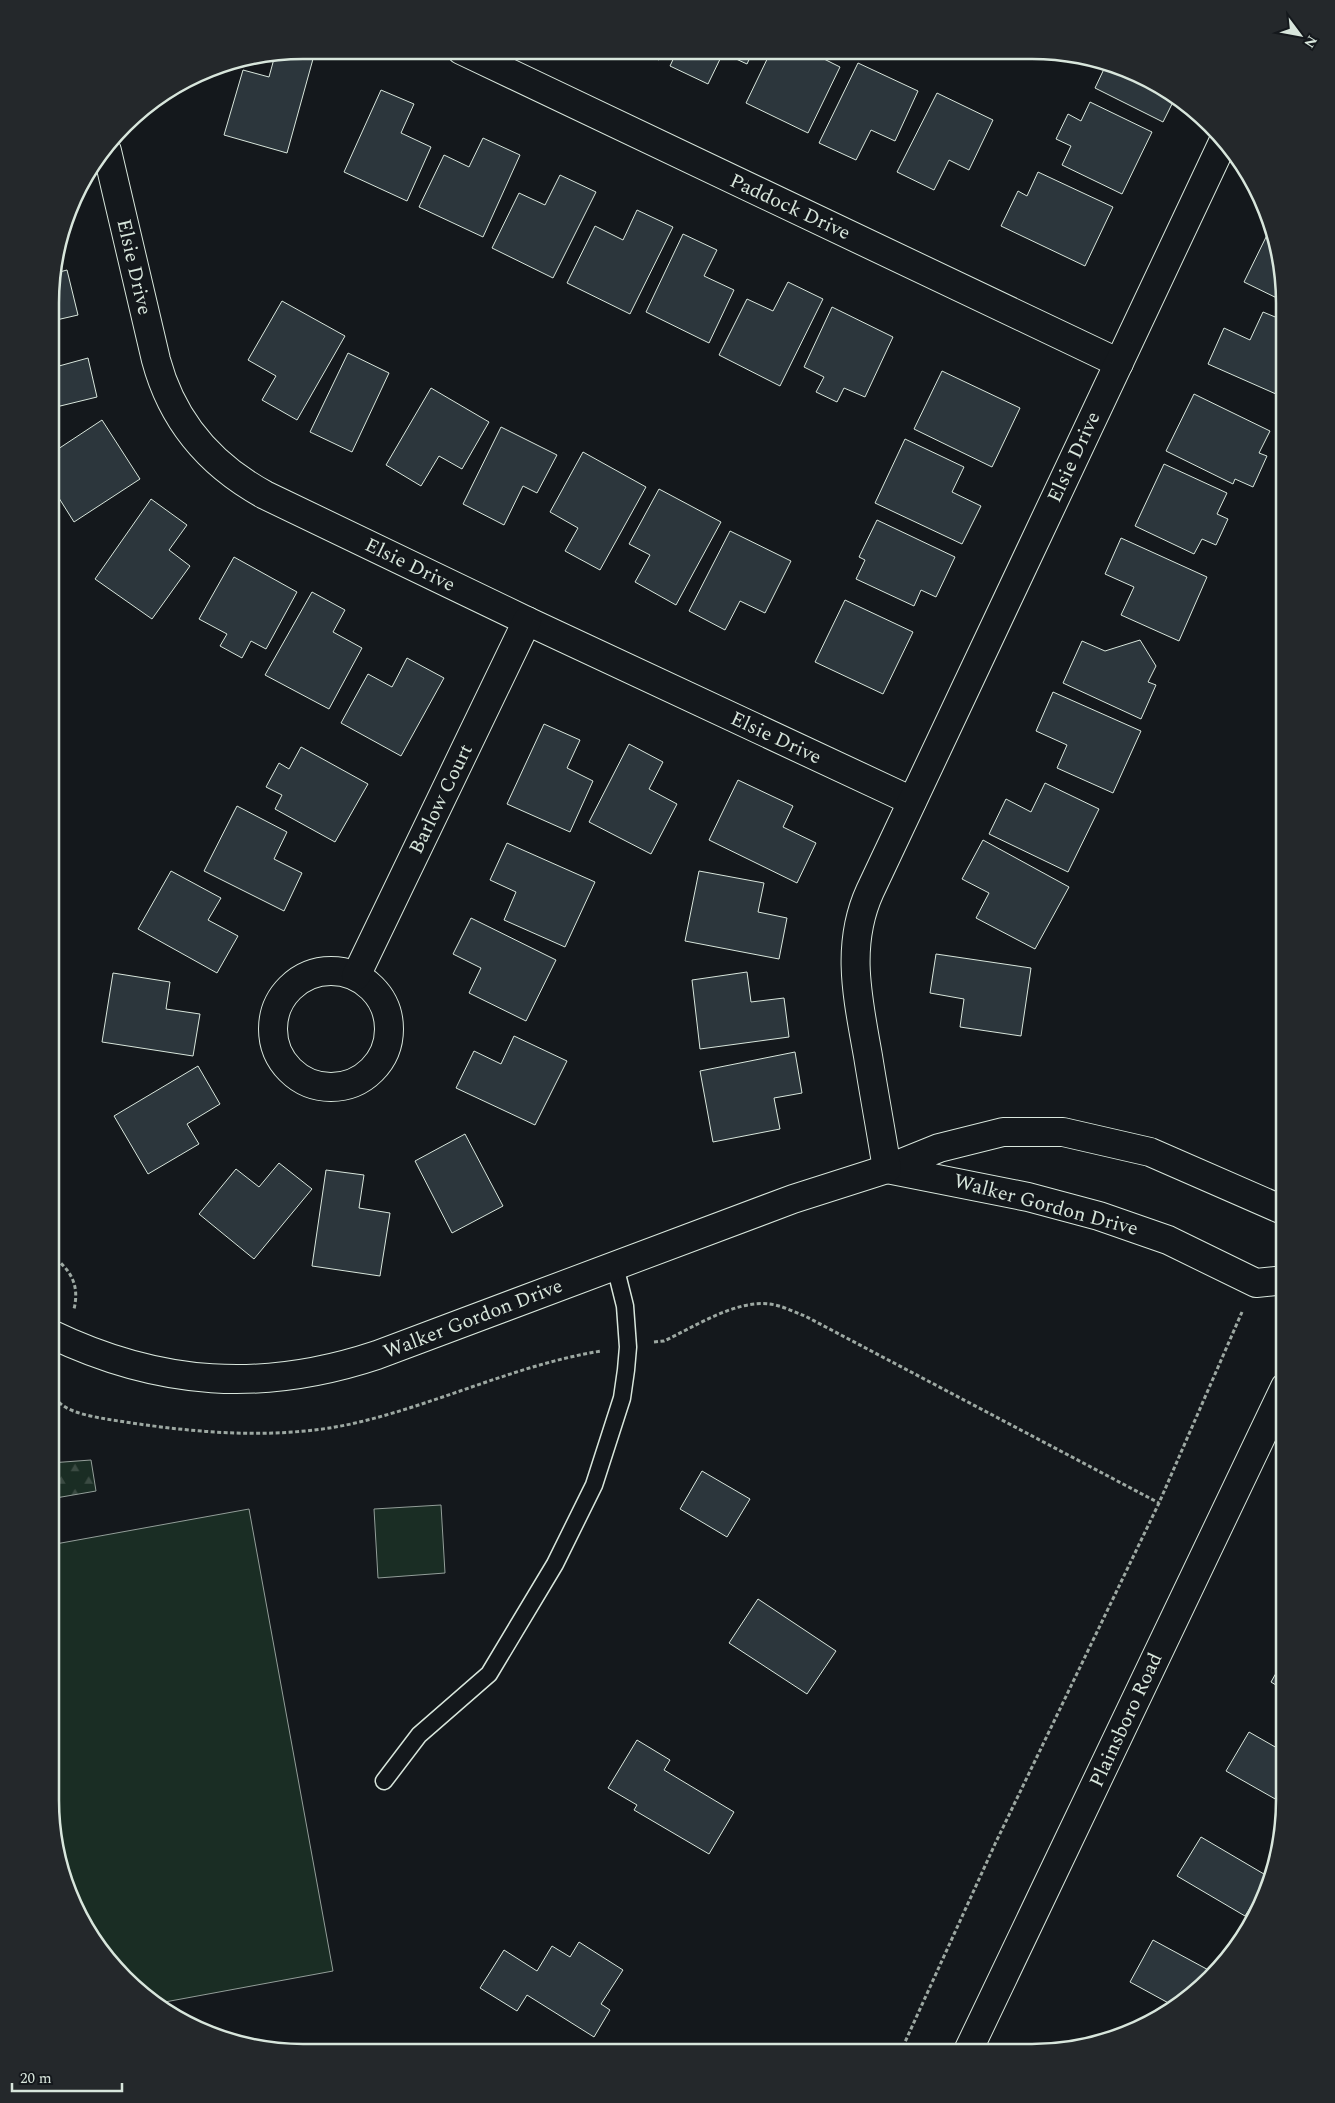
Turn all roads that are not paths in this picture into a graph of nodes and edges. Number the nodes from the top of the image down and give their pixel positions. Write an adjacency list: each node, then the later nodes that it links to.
1 (480, 59): 4 (street, Paddock Drive)
2 (1221, 147): 4 (street, Elsie Drive)
3 (107, 156): 5 (street, Elsie Drive)
4 (1119, 363): 6 (street, Elsie Drive)
5 (527, 621): 6 (street, Elsie Drive); 7 (street, Barlow Court)
6 (912, 801): 8 (street, Elsie Drive)
7 (356, 976): 7 (street)
8 (887, 1169): 9 (street, Walker Gordon Drive); 10 (street, Walker Gordon Drive); 11 (street, Walker Gordon Drive)
9 (1276, 1207)
10 (615, 1266): 12 (street, Walker Gordon Drive); 14 (lane)
11 (1276, 1281)
12 (59, 1337)
13 (1276, 1406): 15 (street, Plainsboro Road)
14 (384, 1781)
15 (971, 2044)

